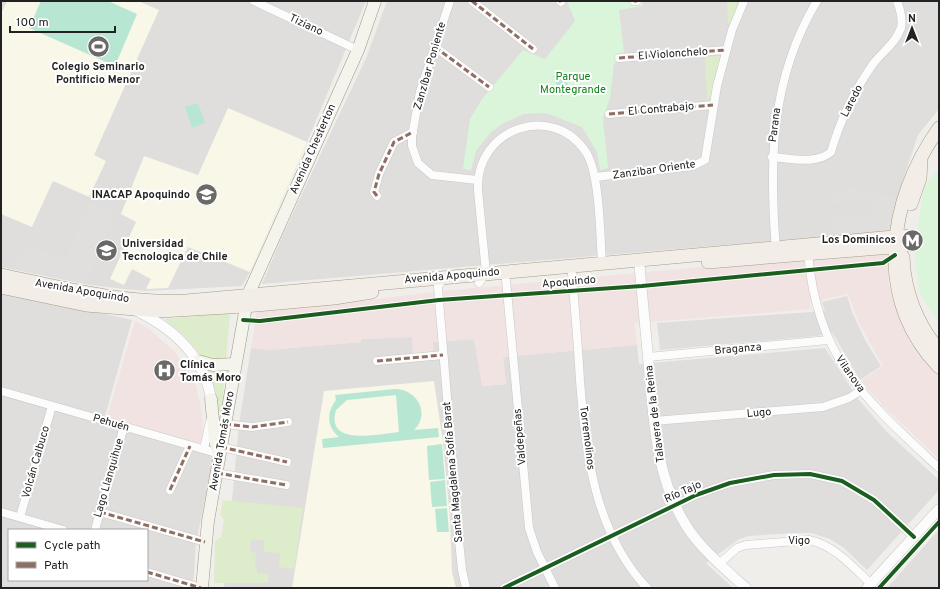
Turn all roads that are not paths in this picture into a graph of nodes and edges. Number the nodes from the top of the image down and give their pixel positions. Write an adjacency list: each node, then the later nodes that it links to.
1 (254, 1): 10 (street, Tiziano)
2 (375, 1): 10 (main road, Avenida Chesterton)
3 (450, 1): 8 (street, Zanzíbar Poniente)
4 (472, 1): 9 (street)
5 (744, 1): 11 (street, Zanzibar Oriente)
6 (897, 1): 18 (street, Laredo)
7 (814, 2): 18 (street, Parana)
8 (435, 47): 13 (street); 17 (street, Zanzíbar Poniente)
9 (533, 49)
10 (358, 50): 35 (main road, Avenida Chesterton)
11 (726, 50): 12 (street, El Violonchelo); 14 (street, Zanzibar Oriente)
12 (619, 58)
13 (489, 87)
14 (713, 105): 15 (street, El Contrabajo); 19 (street, Zanzibar Oriente)
15 (609, 114)
16 (939, 128): 22 (main road)
17 (412, 132): 20 (street, Zanzíbar Poniente); 21 (street)
18 (772, 157): 23 (street, Parana)
19 (595, 177): 20 (street); 25 (street)
20 (478, 180): 29 (street)
21 (377, 196)
22 (900, 241): 23 (main road, Avenida Apoquindo); 24 (main road, Avenida Apoquindo); 38 (main road); 44 (main road)
23 (774, 252): 24 (main road, Avenida Apoquindo); 26 (main road, Avenida Apoquindo)
24 (808, 254): 37 (street, Vilanova)
25 (602, 263): 26 (main road, Avenida Apoquindo); 29 (main road, Avenida Apoquindo)
26 (639, 264): 27 (main road, Avenida Apoquindo); 40 (street, Talavera de la Reina)
27 (572, 274): 30 (main road, Avenida Apoquindo); 68 (street, Torremolinos)
28 (1, 275): 33 (main road, Avenida Apoquindo)
29 (482, 278): 30 (main road, Avenida Apoquindo); 31 (main road, Avenida Apoquindo)
30 (506, 280): 72 (street, Valdepeñas)
31 (441, 282): 35 (main road, Avenida Apoquindo); 39 (street, Santa Magdalena Sofía Barat)
32 (1, 287): 34 (main road, Avenida Apoquindo)
33 (76, 291): 34 (main road); 35 (main road, Avenida Apoquindo)
34 (58, 299): 36 (main road, Avenida Apoquindo)
35 (247, 301): 36 (main road, Avenida Apoquindo); 43 (main road, Avenida Tomás Moro)
36 (135, 310): 41 (street)
37 (828, 340): 40 (street, Braganza); 46 (street, Vilanova)
38 (939, 350)
39 (443, 355): 42 (street); 76 (street, Santa Magdalena Sofía Barat)
40 (648, 357): 49 (street, Talavera de la Reina)
41 (198, 361): 43 (main road); 47 (street)
42 (377, 361)
43 (235, 364): 51 (main road, Avenida Tomás Moro)
44 (939, 367)
45 (1, 391): 48 (street, Pehuén)
46 (860, 391): 49 (street, Lugo); 57 (street, Vilanova)
47 (211, 399): 54 (street); 55 (main road)
48 (52, 406): 52 (street, Pehuén); 65 (street, Volcán Calbuco)
49 (654, 421): 61 (street, Talavera de la Reina)
50 (288, 422): 51 (street)
51 (225, 424): 55 (main road, Avenida Tomás Moro)
52 (124, 426): 53 (street, Pehuén); 64 (street, Lago Llanquihue)
53 (190, 446): 54 (street, Pehuén); 60 (street)
54 (204, 450): 55 (street, Pehuén)
55 (221, 451): 56 (street, Pehuén); 58 (main road, Avenida Tomás Moro)
56 (287, 462)
57 (939, 468)
58 (217, 473): 59 (street); 70 (main road, Avenida Tomás Moro)
59 (286, 486)
60 (170, 490)
61 (675, 505): 68 (street, Río Tajo); 69 (street, Río Tajo); 71 (street, Talavera de la Reina)
62 (939, 510): 69 (street)
63 (1, 512): 65 (street)
64 (100, 512): 67 (street, Lago Llanquihue); 70 (street)
65 (20, 517): 66 (street)
66 (60, 529)
67 (95, 529)
68 (613, 535): 72 (street, Río Tajo); 79 (street, Torremolinos)
69 (914, 537): 74 (street)
70 (205, 542): 75 (main road, Avenida Tomás Moro)
71 (719, 564): 74 (street, Vigo); 80 (street, Talavera de la Reina)
72 (544, 569): 77 (street, Río Tajo); 78 (street, Valdepeñas)
73 (148, 572): 75 (street)
74 (869, 586)
75 (202, 588)
76 (466, 588)
77 (504, 588)
78 (555, 588)
79 (647, 588)
80 (746, 588)

